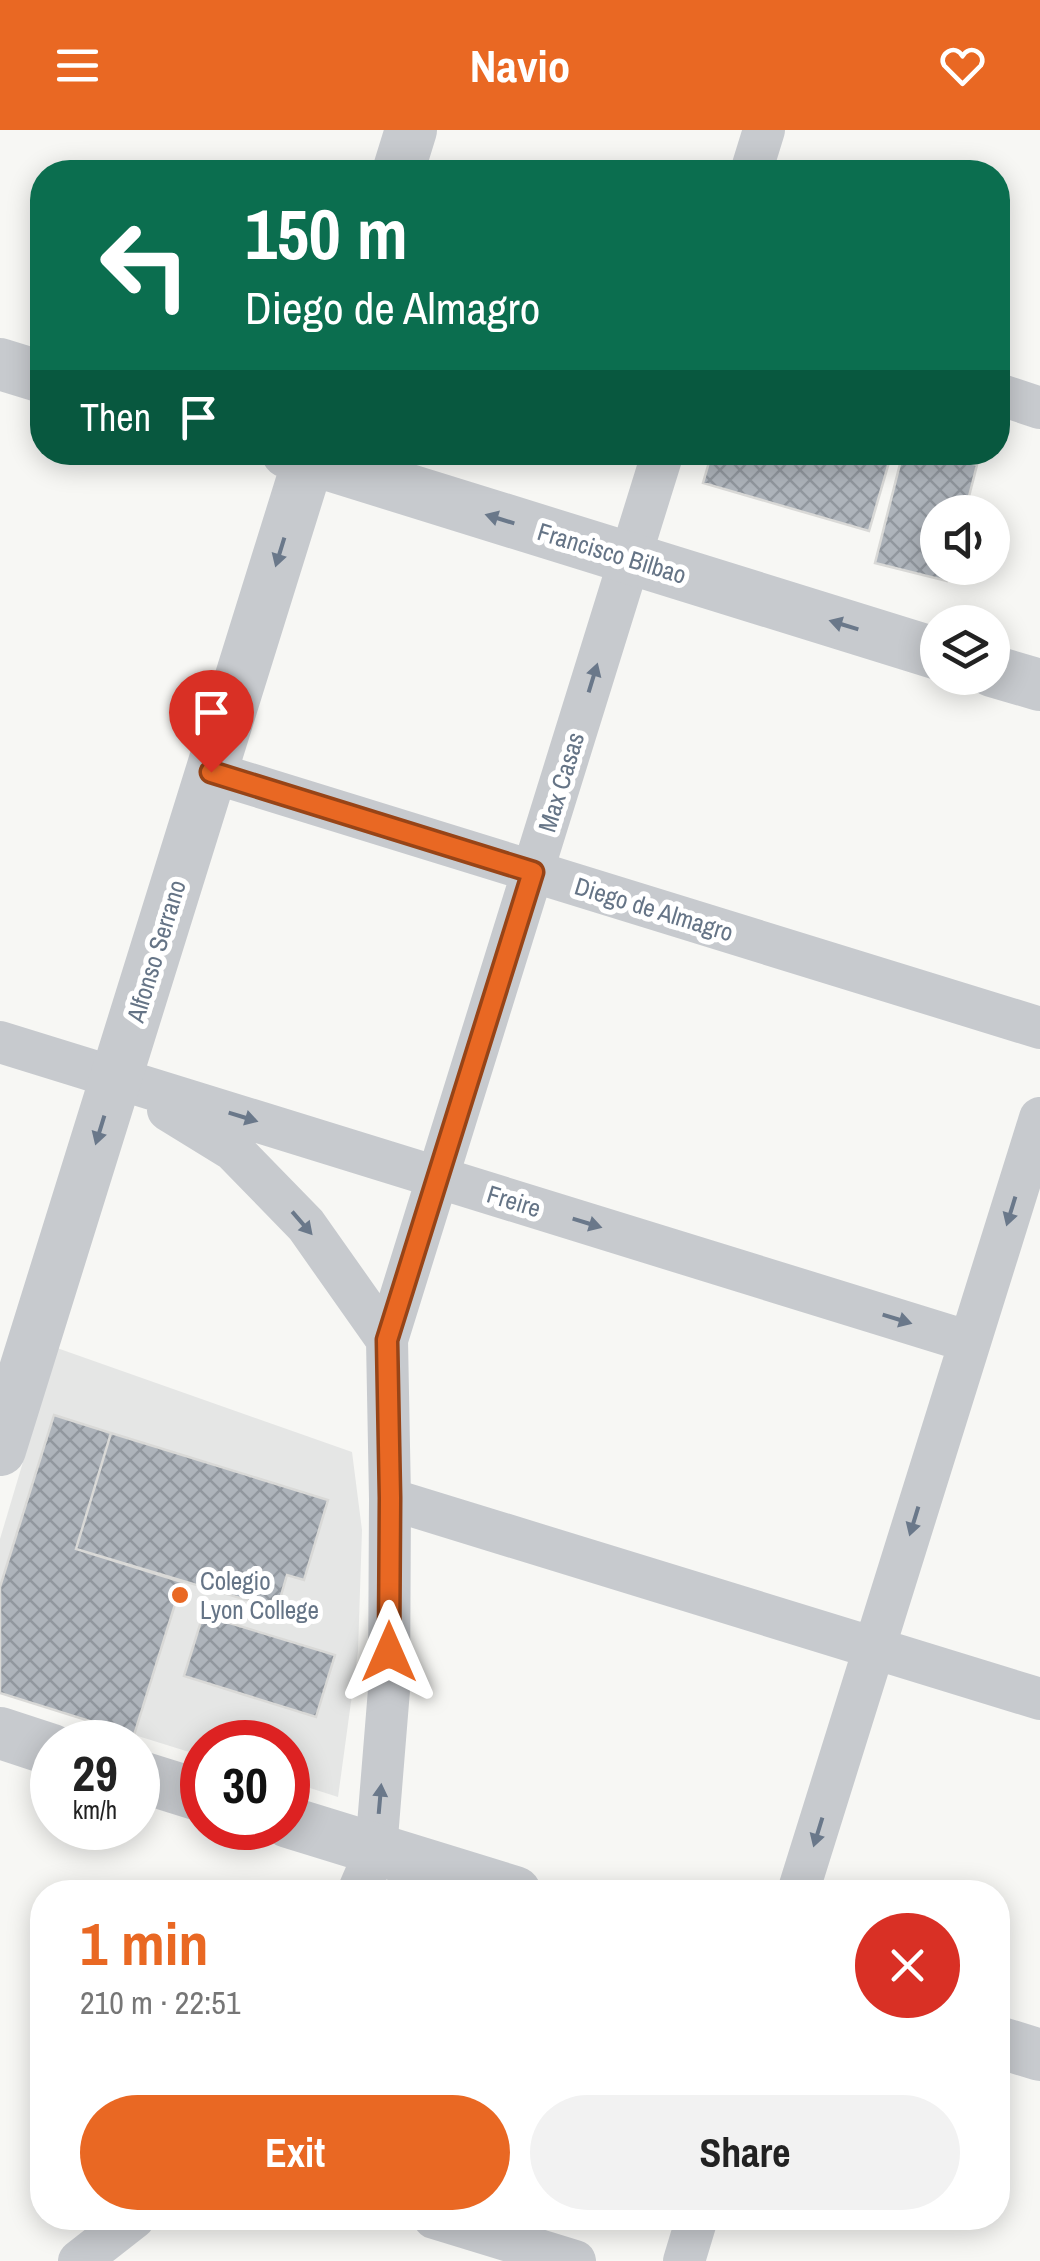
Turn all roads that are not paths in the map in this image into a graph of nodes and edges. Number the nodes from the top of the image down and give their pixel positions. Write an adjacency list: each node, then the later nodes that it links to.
1 (412, 130): 3 (street)
2 (764, 130): 4 (street)
3 (402, 160)
4 (755, 160)
5 (0, 364): 6 (street)
6 (30, 373)
7 (1010, 398): 8 (street)
8 (1040, 408)
9 (299, 465): 16 (street, Alfonso Serrano, one-way to 16)
10 (334, 465): 12 (street, Francisco Bilbao, one-way to 10)
11 (660, 465): 12 (street, Max Casas)
12 (630, 559): 13 (street, Francisco Bilbao, one-way to 12); 17 (street, Max Casas, one-way to 12)
13 (920, 648)
14 (1010, 676): 15 (street)
15 (1040, 685)
16 (211, 772): 17 (street, Diego de Almagro); 20 (street, Alfonso Serrano)
17 (533, 872): 18 (street, Diego de Almagro); 22 (street, Max Casas)
18 (1040, 1028)
19 (0, 1042): 20 (street, Freire)
20 (116, 1078): 22 (street, Freire, one-way to 22); 23 (street, one-way to 23); 25 (street, Alfonso Serrano, one-way to 25)
21 (1040, 1118): 24 (street, one-way to 24)
22 (438, 1178): 23 (street, Max Casas); 24 (street, Freire, one-way to 24)
23 (387, 1340): 26 (street, Max Casas)
24 (970, 1342): 27 (street, one-way to 27)
25 (0, 1450)
26 (390, 1498): 27 (street); 32 (street, Max Casas, one-way to 26)
27 (875, 1648): 28 (street); 34 (street, one-way to 34)
28 (1040, 1699)
29 (0, 1733): 30 (street)
30 (30, 1743)
31 (310, 1836): 32 (street)
32 (367, 1871): 33 (street)
33 (430, 1880)
34 (802, 1880)
35 (1010, 2046): 36 (street)
36 (1040, 2055)
37 (119, 2230): 40 (street)
38 (473, 2230): 41 (street)
39 (693, 2230): 42 (street)
40 (79, 2261)
41 (574, 2261)
42 (684, 2261)

